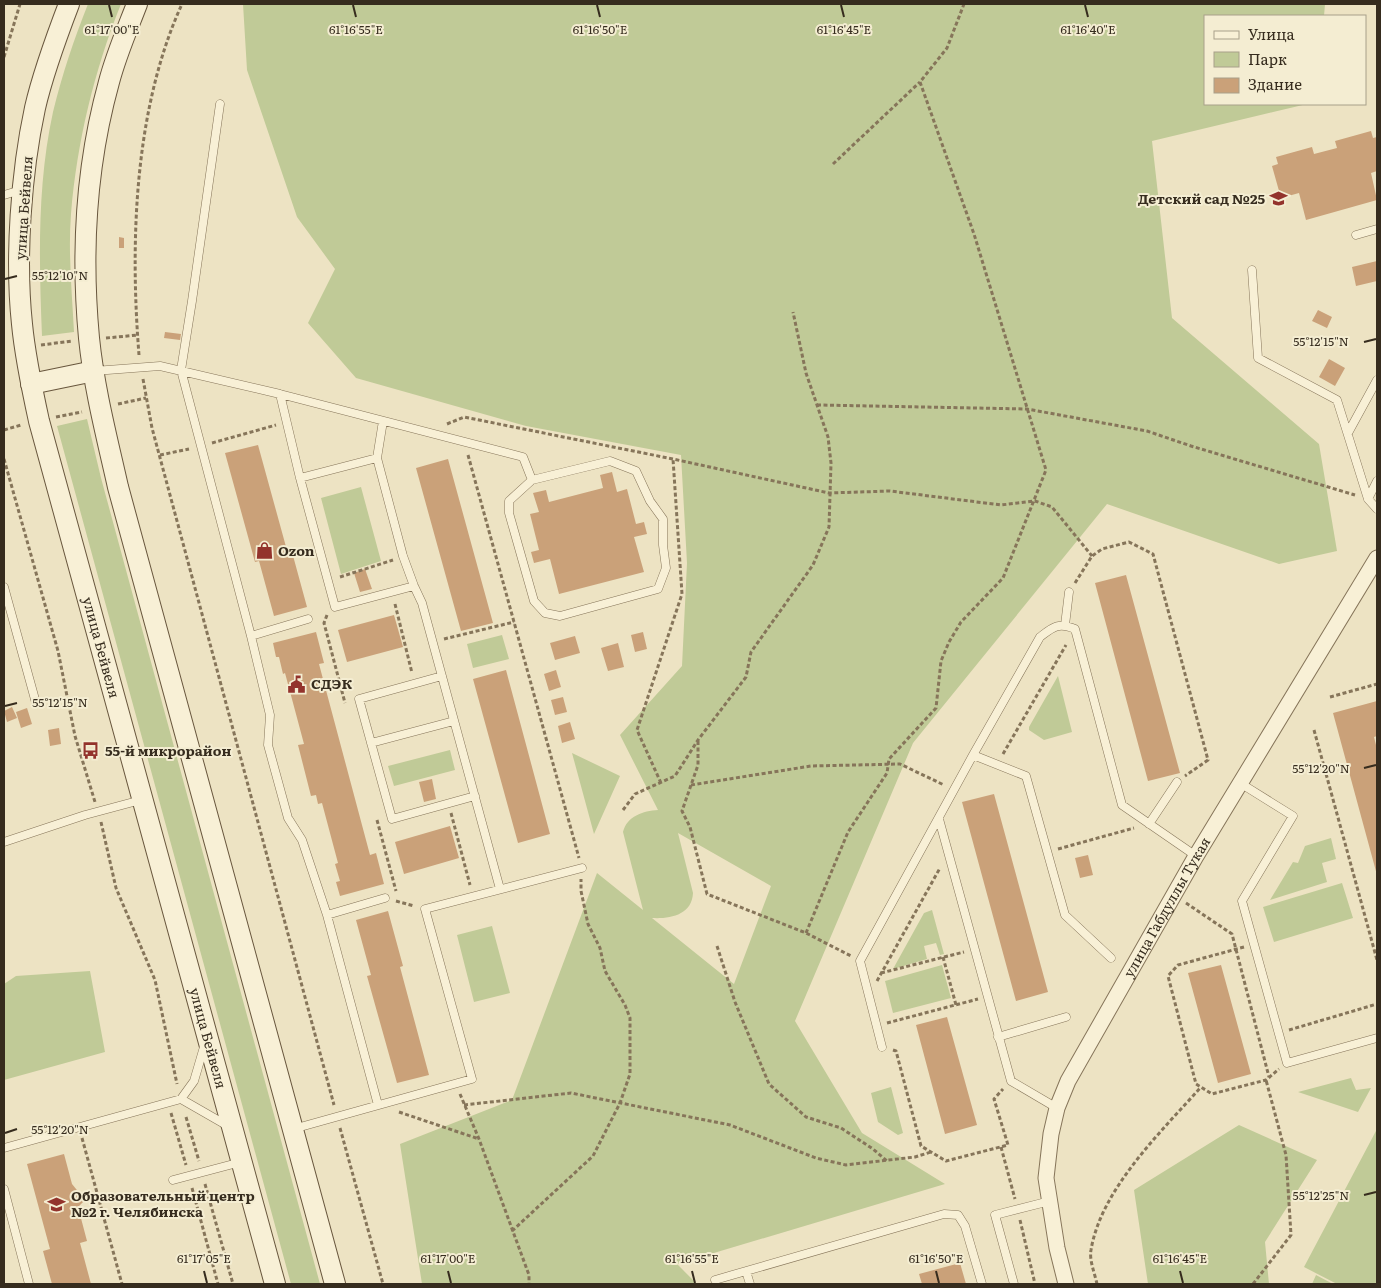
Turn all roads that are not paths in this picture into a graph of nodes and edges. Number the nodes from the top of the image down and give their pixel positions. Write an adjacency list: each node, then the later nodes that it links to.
1 (69, 4): 4 (main road, улица Бейвеля)
2 (137, 4): 10 (main road)
3 (220, 104): 9 (lane)
4 (23, 190): 5 (lane); 12 (main road, улица Бейвеля)
5 (4, 195)
6 (1377, 229): 7 (lane)
7 (1356, 235)
8 (1252, 270): 15 (lane)
9 (181, 370): 10 (lane); 13 (lane); 28 (lane)
10 (94, 371): 12 (main road); 55 (main road)
11 (1377, 380): 15 (lane)
12 (31, 384): 37 (main road, улица Бейвеля)
13 (280, 394): 14 (lane); 17 (lane)
14 (383, 421): 16 (lane); 18 (lane)
15 (1348, 434): 20 (lane)
16 (377, 458): 17 (lane); 23 (lane)
17 (300, 478): 23 (lane)
18 (532, 480): 18 (lane)
19 (1377, 481): 20 (lane)
20 (1368, 499): 21 (lane)
21 (1377, 509)
22 (1377, 558): 35 (street, улица Габдуллы Тукая)
23 (414, 586): 29 (lane)
24 (4, 587): 30 (lane)
25 (1069, 592): 27 (lane)
26 (308, 620): 28 (lane)
27 (1065, 625): 33 (lane); 39 (lane)
28 (251, 636): 45 (lane)
29 (442, 676): 31 (lane); 32 (lane)
30 (36, 703)
31 (454, 721): 32 (lane); 36 (lane)
32 (371, 743): 36 (lane)
33 (973, 755): 38 (lane); 46 (lane)
34 (1177, 782): 39 (lane)
35 (1240, 783): 41 (street, улица Габдуллы Тукая); 50 (lane)
36 (475, 796): 43 (lane)
37 (143, 800): 40 (lane); 48 (main road, улица Бейвеля)
38 (939, 819): 49 (lane); 51 (lane)
39 (1149, 824): 41 (lane)
40 (4, 842)
41 (1196, 856): 54 (street, улица Габдуллы Тукая)
42 (582, 868): 43 (lane)
43 (500, 889): 53 (lane)
44 (385, 898): 45 (lane)
45 (327, 915): 53 (lane)
46 (1111, 958)
47 (1066, 1017): 49 (lane)
48 (207, 1034): 52 (lane); 56 (main road, улица Бейвеля)
49 (998, 1037): 54 (lane)
50 (1377, 1038)
51 (882, 1047)
52 (181, 1099): 56 (lane); 57 (lane)
53 (378, 1105): 55 (lane)
54 (1057, 1108): 61 (street, улица Габдуллы Тукая)
55 (293, 1129): 66 (main road)
56 (233, 1130): 58 (main road, улица Бейвеля)
57 (4, 1148)
58 (242, 1162): 59 (lane); 64 (main road, улица Бейвеля)
59 (173, 1180)
60 (4, 1189): 65 (lane)
61 (1050, 1201): 69 (lane); 70 (street, улица Габдуллы Тукая)
62 (746, 1271): 63 (lane); 67 (lane); 68 (lane)
63 (715, 1280)
64 (272, 1283)
65 (29, 1284)
66 (335, 1284)
67 (750, 1284)
68 (982, 1284)
69 (1014, 1284)
70 (1066, 1284)

